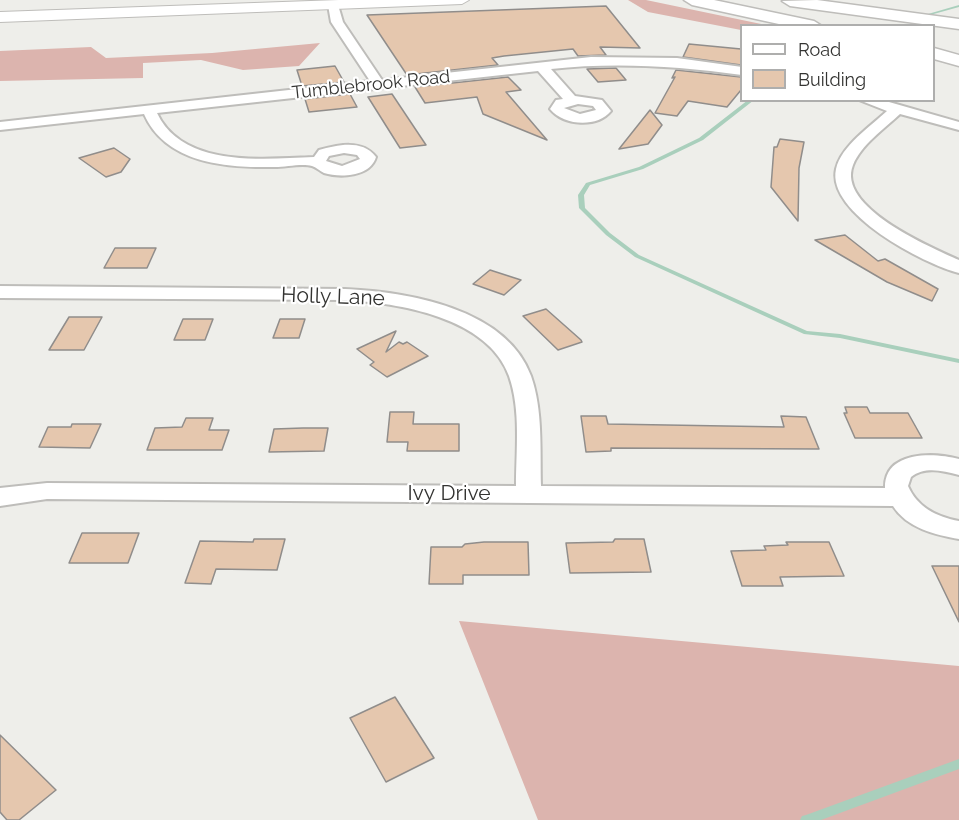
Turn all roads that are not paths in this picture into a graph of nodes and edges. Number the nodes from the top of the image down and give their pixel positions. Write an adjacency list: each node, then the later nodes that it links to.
1 (462, 0): 4 (street)
2 (692, 0): 6 (highway)
3 (788, 0): 7 (highway); 8 (highway)
4 (333, 5): 5 (street); 17 (street)
5 (0, 17)
6 (805, 24)
7 (905, 24)
8 (959, 24)
9 (935, 29): 10 (highway)
10 (959, 34)
11 (935, 52): 13 (highway)
12 (935, 53): 14 (highway)
13 (959, 56)
14 (959, 61)
15 (541, 66): 16 (street, Tumblebrook Road); 17 (street, Tumblebrook Road); 18 (street)
16 (740, 71)
17 (378, 84): 21 (street, Tumblebrook Road)
18 (571, 100)
19 (872, 102): 20 (street)
20 (897, 109): 23 (street); 25 (street)
21 (149, 110): 22 (street, Tumblebrook Road); 24 (street)
22 (0, 126)
23 (959, 126)
24 (317, 161)
25 (959, 267)
26 (0, 292): 28 (street, Holly Lane)
27 (959, 467): 29 (street)
28 (529, 495): 29 (street, Ivy Drive); 30 (street, Ivy Drive)
29 (899, 496): 31 (street)
30 (0, 497)
31 (959, 530)

